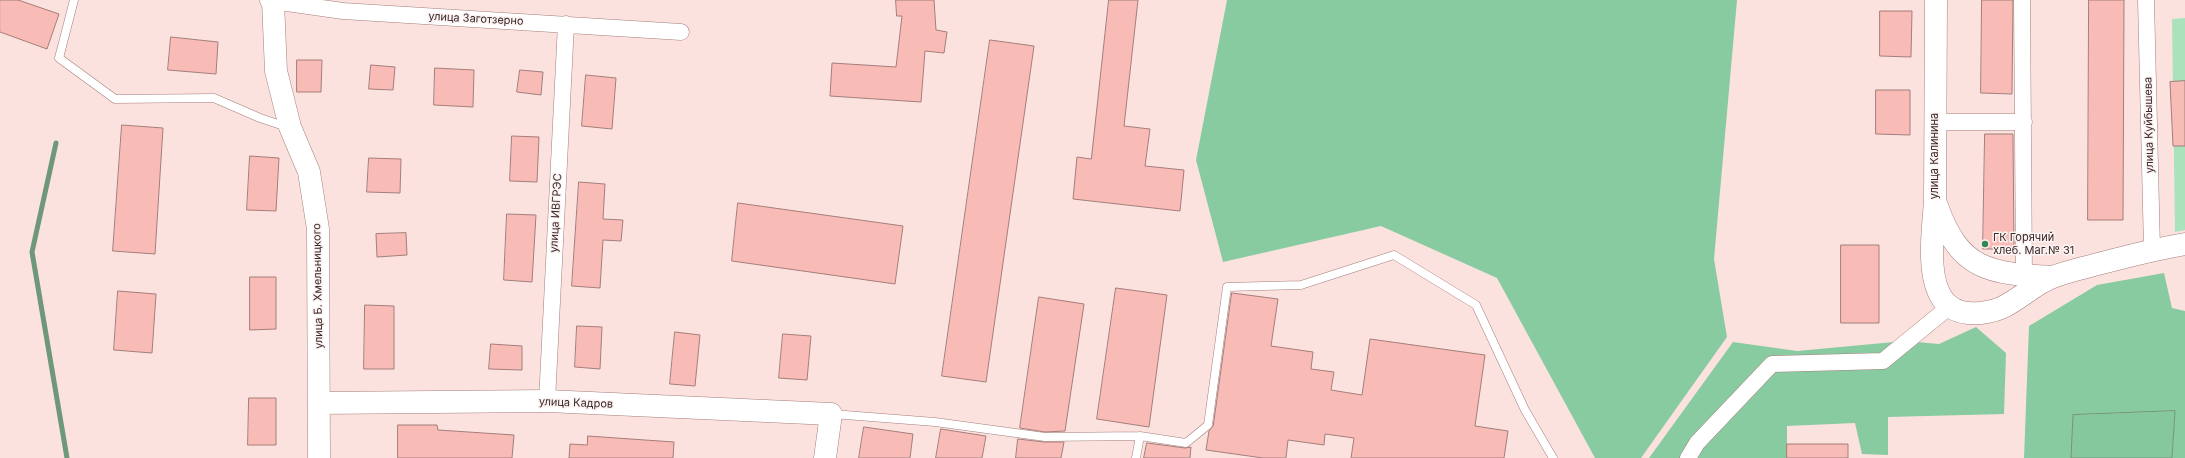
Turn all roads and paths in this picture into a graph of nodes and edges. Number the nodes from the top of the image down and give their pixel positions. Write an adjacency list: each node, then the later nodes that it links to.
1 (74, 0): 11 (lane)
2 (272, 0): 6 (street, улица Заготзерно); 11 (street, улица Б. Хмельницкого)
3 (1936, 0): 9 (street, улица Калинина)
4 (2022, 0): 10 (street)
5 (2146, 0): 15 (street, улица Куйбышева)
6 (343, 6): 7 (street, улица Заготзерно)
7 (566, 24): 8 (street, улица Заготзерно); 21 (street, улица ИВГРЭС)
8 (681, 32)
9 (1936, 122): 10 (street); 12 (street, улица Калинина)
10 (2024, 122): 17 (street)
11 (290, 127): 22 (street, улица Б. Хмельницкого)
12 (1936, 201): 14 (street); 16 (street, улица Калинина)
13 (2185, 244): 15 (street)
14 (1958, 248): 16 (street); 17 (street)
15 (2152, 249): 18 (street)
16 (1933, 260): 20 (street, улица Калинина)
17 (2024, 275): 18 (street); 19 (street)
18 (2052, 277): 19 (street)
19 (2016, 301): 20 (street)
20 (1949, 307): 29 (street)
21 (547, 401): 22 (street, улица Кадров); 23 (street, улица Кадров)
22 (320, 404): 25 (street, улица Б. Хмельницкого)
23 (831, 414): 24 (lane); 26 (street)
24 (1140, 436): 27 (lane); 28 (lane)
25 (319, 458)
26 (825, 458)
27 (1136, 458)
28 (1553, 458)
29 (1688, 458)

